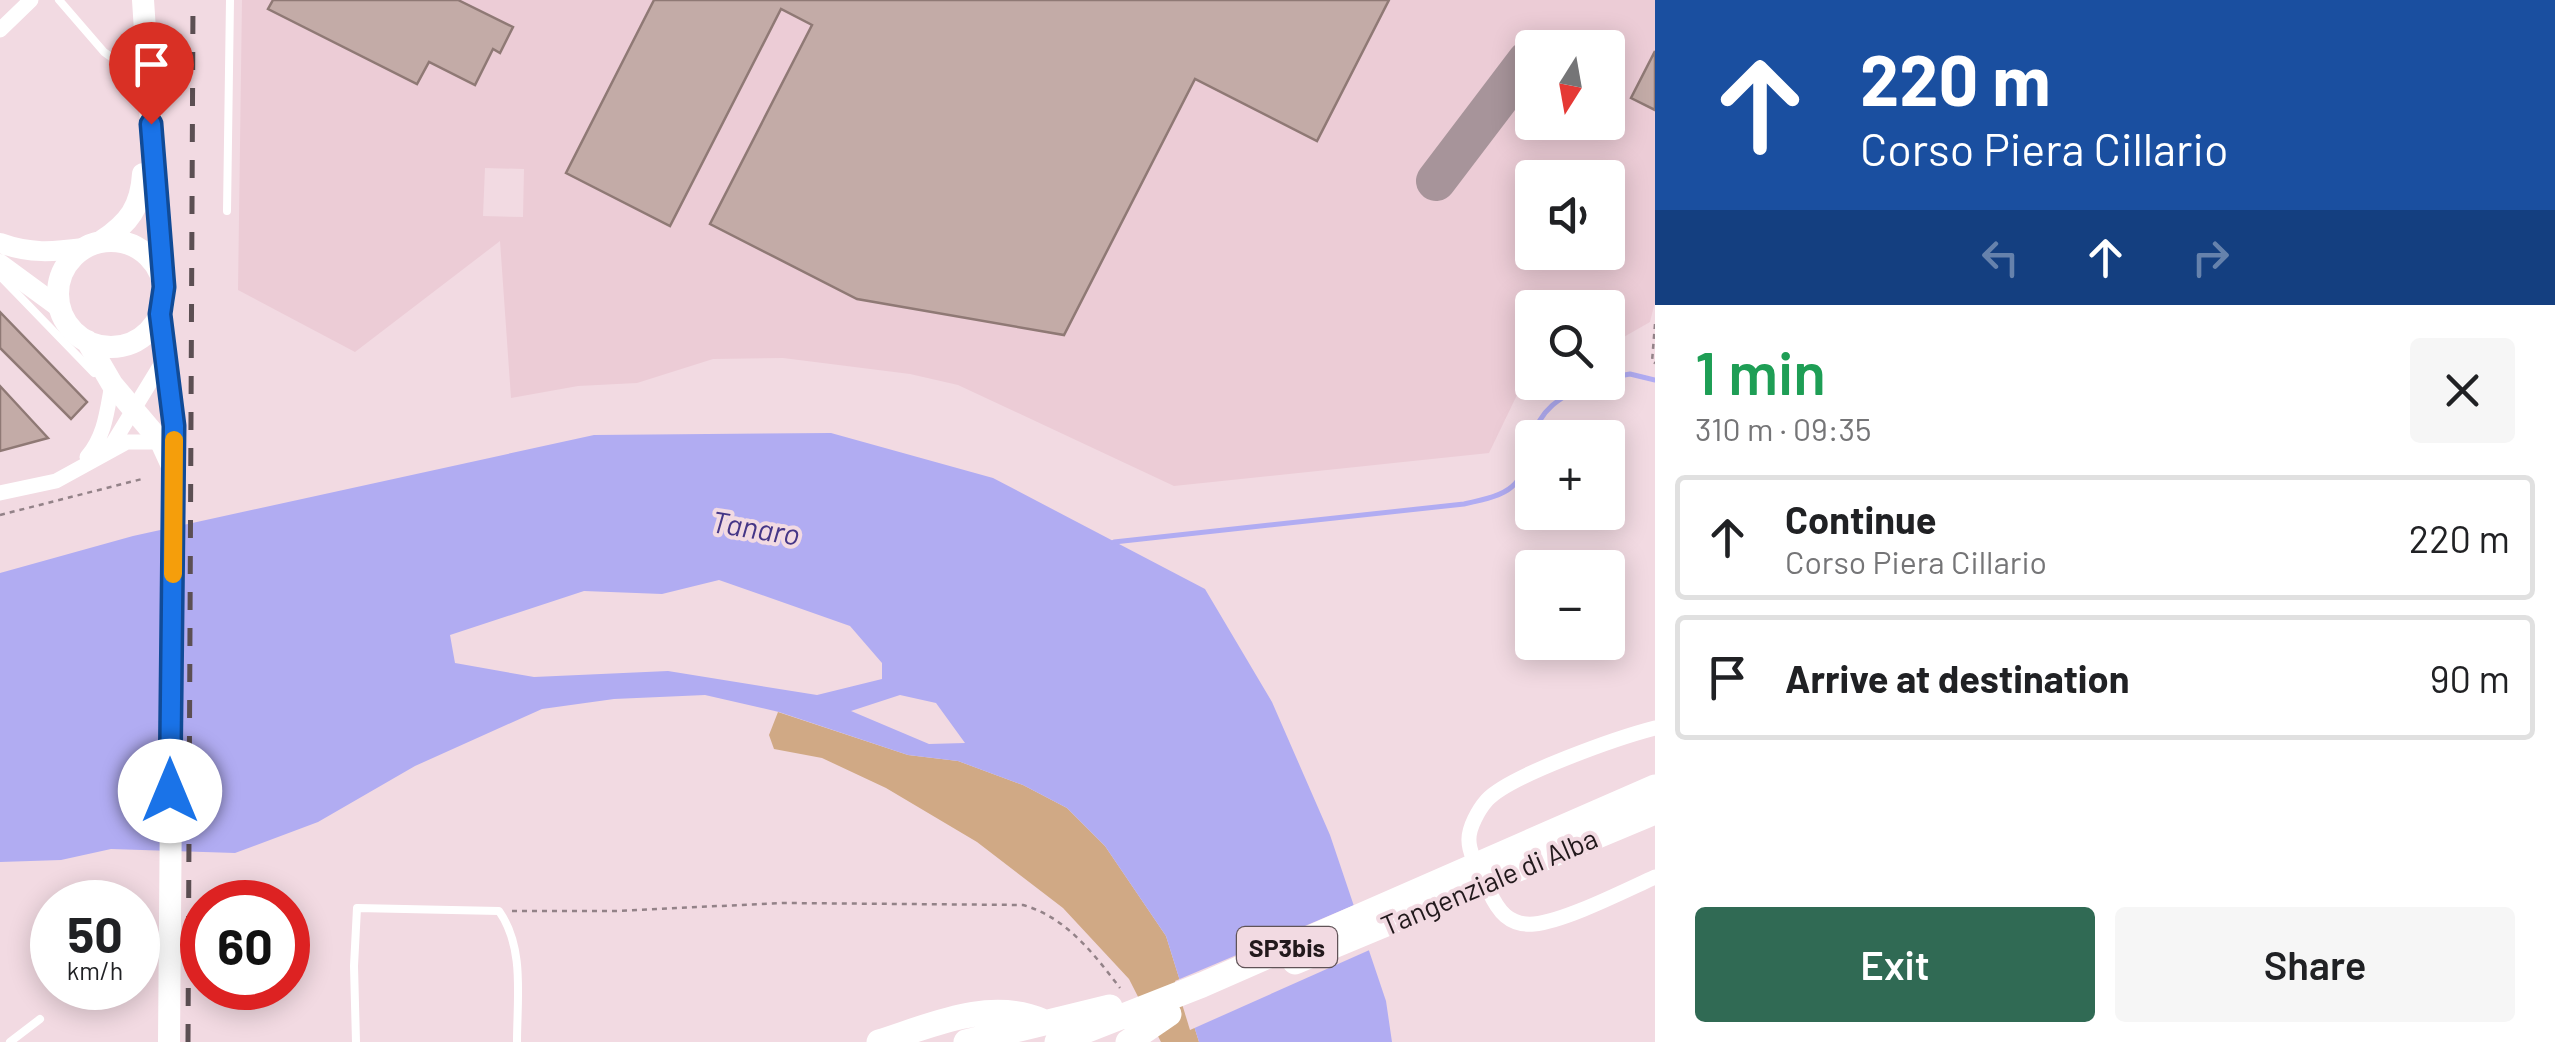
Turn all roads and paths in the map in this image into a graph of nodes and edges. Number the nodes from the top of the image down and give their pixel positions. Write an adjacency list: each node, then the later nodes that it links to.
1 (31, 0): 5 (street)
2 (60, 0): 6 (lane)
3 (230, 0): 7 (lane)
4 (143, 5): 6 (main road); 11 (main road)
5 (0, 30)
6 (139, 77): 9 (main road)
7 (226, 211)
8 (0, 243): 9 (main road)
9 (93, 245): 11 (main road); 13 (main road)
10 (0, 264): 13 (main road)
11 (161, 274): 14 (main road)
12 (0, 276): 19 (lane)
13 (60, 308): 16 (main road)
14 (160, 314): 16 (main road); 17 (main road)
15 (1655, 324): 18 (path)
16 (87, 341): 19 (main road)
17 (165, 358): 20 (street); 23 (main road)
18 (1655, 364)
19 (112, 384): 20 (main road); 24 (street)
20 (134, 414): 21 (main road); 22 (street)
21 (161, 442): 22 (street); 23 (main road)
22 (110, 448): 24 (street)
23 (174, 469): 39 (main road)
24 (75, 472): 26 (street)
25 (142, 479): 27 (path)
26 (0, 493)
27 (0, 515)
28 (1655, 728): 32 (street)
29 (1655, 787): 31 (highway, SP3bis)
30 (1655, 812): 31 (highway, Tangenziale di Alba / SP3bis)
31 (1519, 857): 34 (highway, Tangenziale di Alba / SP3bis); 36 (highway, Tangenziale di Alba / SP3bis)
32 (1655, 878)
33 (499, 910): 35 (path); 40 (lane); 41 (lane)
34 (1202, 985): 43 (highway); 44 (highway, Tangenziale di Alba / SP3bis)
35 (1127, 1000)
36 (1169, 1014): 46 (highway, Tangenziale di Alba / SP3bis); 47 (highway)
37 (40, 1019): 38 (lane)
38 (10, 1042)
39 (169, 1042)
40 (356, 1042)
41 (517, 1042)
42 (879, 1042): 45 (highway)
43 (966, 1042)
44 (1057, 1042)
45 (1075, 1042)
46 (1101, 1042)
47 (1128, 1042)

